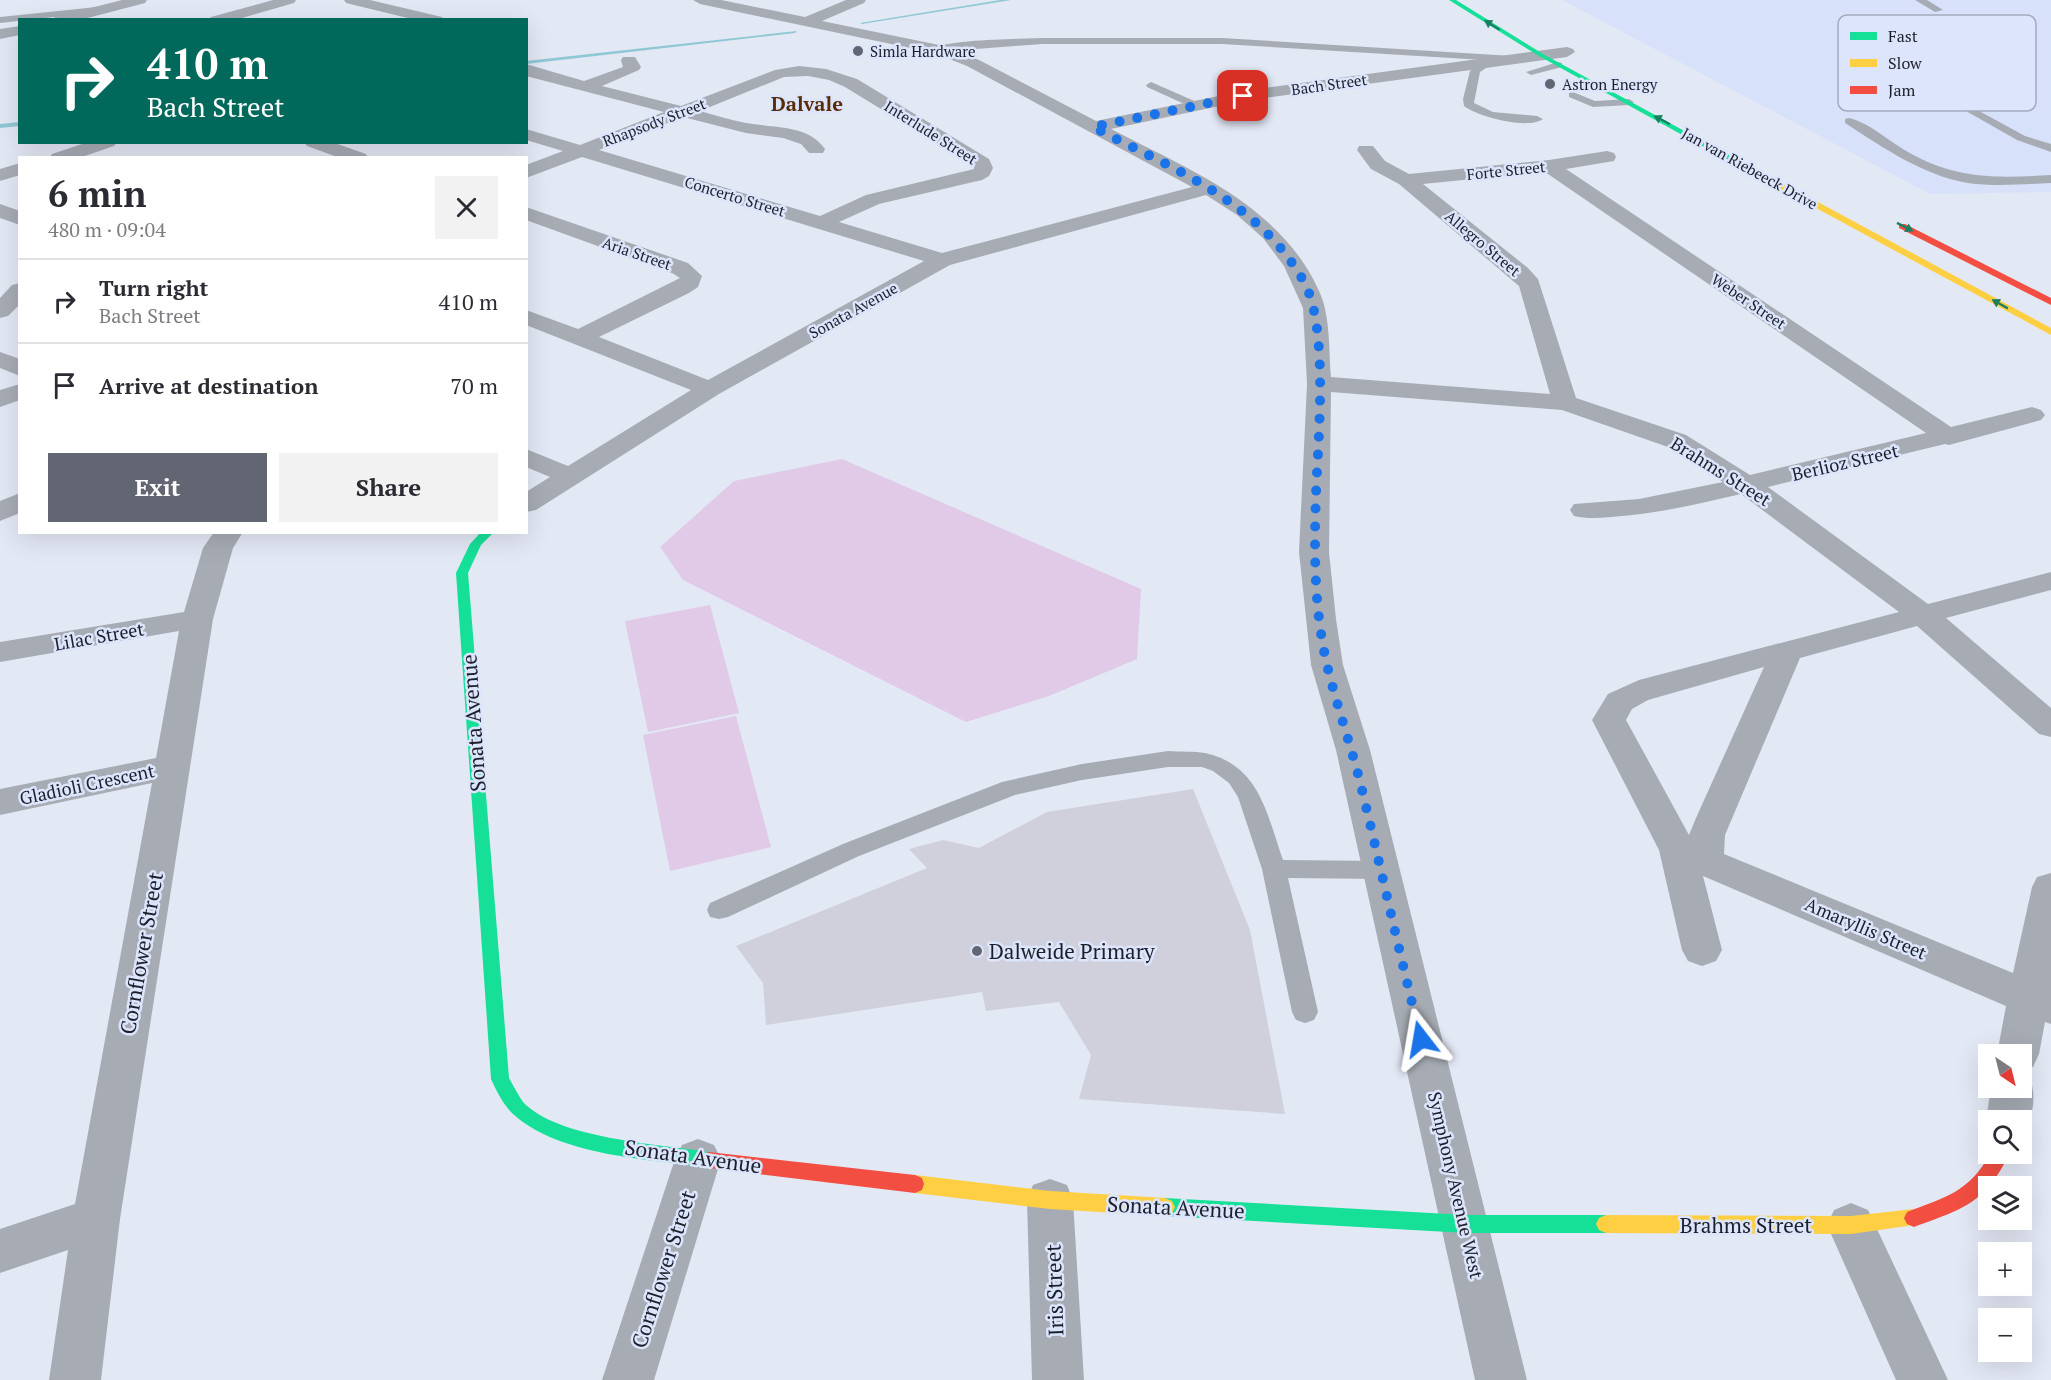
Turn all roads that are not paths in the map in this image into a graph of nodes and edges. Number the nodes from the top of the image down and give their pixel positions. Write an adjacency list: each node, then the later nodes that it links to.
1 (289, 0): 14 (street)
2 (351, 0): 10 (street)
3 (700, 0): 18 (street, Symphony Avenue West)
4 (859, 0): 18 (street)
5 (1452, 0): 21 (main road, one-way to 5)
6 (1920, 0): 9 (lane)
7 (139, 7): 8 (street)
8 (104, 9): 12 (lane); 13 (street)
9 (1938, 10)
10 (403, 12): 15 (street); 16 (street)
11 (18, 18): 17 (lane)
12 (19, 18)
13 (68, 18)
14 (223, 18)
15 (385, 18)
16 (428, 18)
17 (0, 20)
18 (808, 21): 22 (street, Symphony Avenue West)
19 (18, 30): 20 (street)
20 (0, 34)
21 (1545, 48): 23 (street, Bach Street); 24 (street, Bach Street)
22 (938, 49): 24 (lane); 39 (street, Symphony Avenue West)
23 (1568, 58): 28 (lane); 33 (main road, Jan van Riebeeck Drive)
24 (1512, 59): 26 (street, Bach Street)
25 (629, 60): 30 (street)
26 (1488, 62): 34 (street, Bach Street); 37 (lane)
27 (528, 70): 30 (street)
28 (1532, 72)
29 (782, 73): 35 (street, Rhapsody Street); 62 (street, Interlude Street)
30 (586, 86): 35 (street)
31 (1151, 86): 34 (lane)
32 (1573, 95): 33 (lane)
33 (1629, 102): 68 (main road, Jan van Riebeeck Drive, one-way to 33)
34 (1195, 105): 39 (street, Bach Street)
35 (681, 111): 44 (street); 45 (street, Rhapsody Street)
36 (1974, 111): 43 (lane)
37 (1537, 120)
38 (1848, 122): 55 (lane)
39 (1093, 127): 57 (street, Symphony Avenue West)
40 (528, 135): 45 (street, Concerto Street)
41 (319, 144): 49 (street)
42 (99, 145): 47 (street); 48 (street)
43 (2051, 148)
44 (816, 149)
45 (581, 150): 53 (street, Rhapsody Street); 62 (street, Concerto Street)
46 (1366, 150): 56 (street, Allegro Street)
47 (65, 156)
48 (113, 156)
49 (353, 156)
50 (1606, 158): 51 (street, Forte Street)
51 (1549, 166): 56 (street, Forte Street); 78 (street, Weber Street)
52 (18, 170): 54 (street)
53 (528, 171)
54 (0, 175)
55 (2051, 179)
56 (1406, 180): 76 (street, Allegro Street)
57 (1209, 188): 63 (street, Sonata Avenue); 72 (street, Symphony Avenue West)
58 (0, 210): 61 (street)
59 (528, 214): 69 (street, Aria Street)
60 (1885, 217): 65 (main road, one-way to 65)
61 (18, 218)
62 (823, 223): 63 (street, Concerto Street)
63 (942, 260): 73 (street, Sonata Avenue)
64 (18, 292): 66 (street)
65 (2051, 302)
66 (0, 311)
67 (528, 318): 69 (street)
68 (2051, 332)
69 (579, 338): 73 (street)
70 (0, 358): 71 (street)
71 (18, 368)
72 (1319, 384): 76 (street, Brahms Street); 98 (street, Symphony Avenue West)
73 (710, 389): 80 (street, Sonata Avenue)
74 (18, 392): 75 (street)
75 (0, 399)
76 (1565, 403): 81 (street, Brahms Street)
77 (2032, 415): 78 (street, Berlioz Street)
78 (1949, 437): 81 (street, Berlioz Street)
79 (528, 458): 80 (street)
80 (569, 476): 83 (street, Sonata Avenue)
81 (1747, 485): 84 (street, Berlioz Street); 89 (street, Brahms Street)
82 (18, 502): 85 (street)
83 (528, 503)
84 (1584, 510)
85 (0, 513)
86 (228, 534): 90 (street, Cornflower Street)
87 (486, 534): 105 (main road, Sonata Avenue)
88 (2051, 581): 89 (street)
89 (1923, 615): 91 (street); 93 (street, Brahms Street)
90 (197, 619): 92 (street, Lilac Street); 94 (street, Cornflower Street)
91 (1787, 651): 96 (street); 96 (street)
92 (0, 652)
93 (2051, 726)
94 (174, 766): 95 (street, Gladioli Crescent); 108 (street, Cornflower Street)
95 (0, 802)
96 (1691, 855): 101 (street); 102 (street, Amaryllis Street)
97 (1274, 869): 98 (lane); 100 (lane); 103 (lane)
98 (1382, 870): 109 (street, Symphony Avenue West)
99 (2051, 887): 102 (street)
100 (719, 910)
101 (1702, 950)
102 (2039, 1001): 104 (street)
103 (1305, 1012)
104 (2022, 1044)
105 (698, 1159): 107 (main road, Sonata Avenue); 113 (street, Cornflower Street)
106 (1994, 1164): 110 (main road, Brahms Street)
107 (1050, 1200): 109 (main road, Sonata Avenue); 114 (street, Iris Street)
108 (96, 1219): 111 (street); 112 (street, Cornflower Street)
109 (1466, 1224): 110 (main road, Brahms Street); 115 (street, Symphony Avenue West)
110 (1851, 1225): 116 (street)
111 (0, 1251)
112 (75, 1380)
113 (628, 1380)
114 (1058, 1380)
115 (1501, 1380)
116 (1922, 1380)

